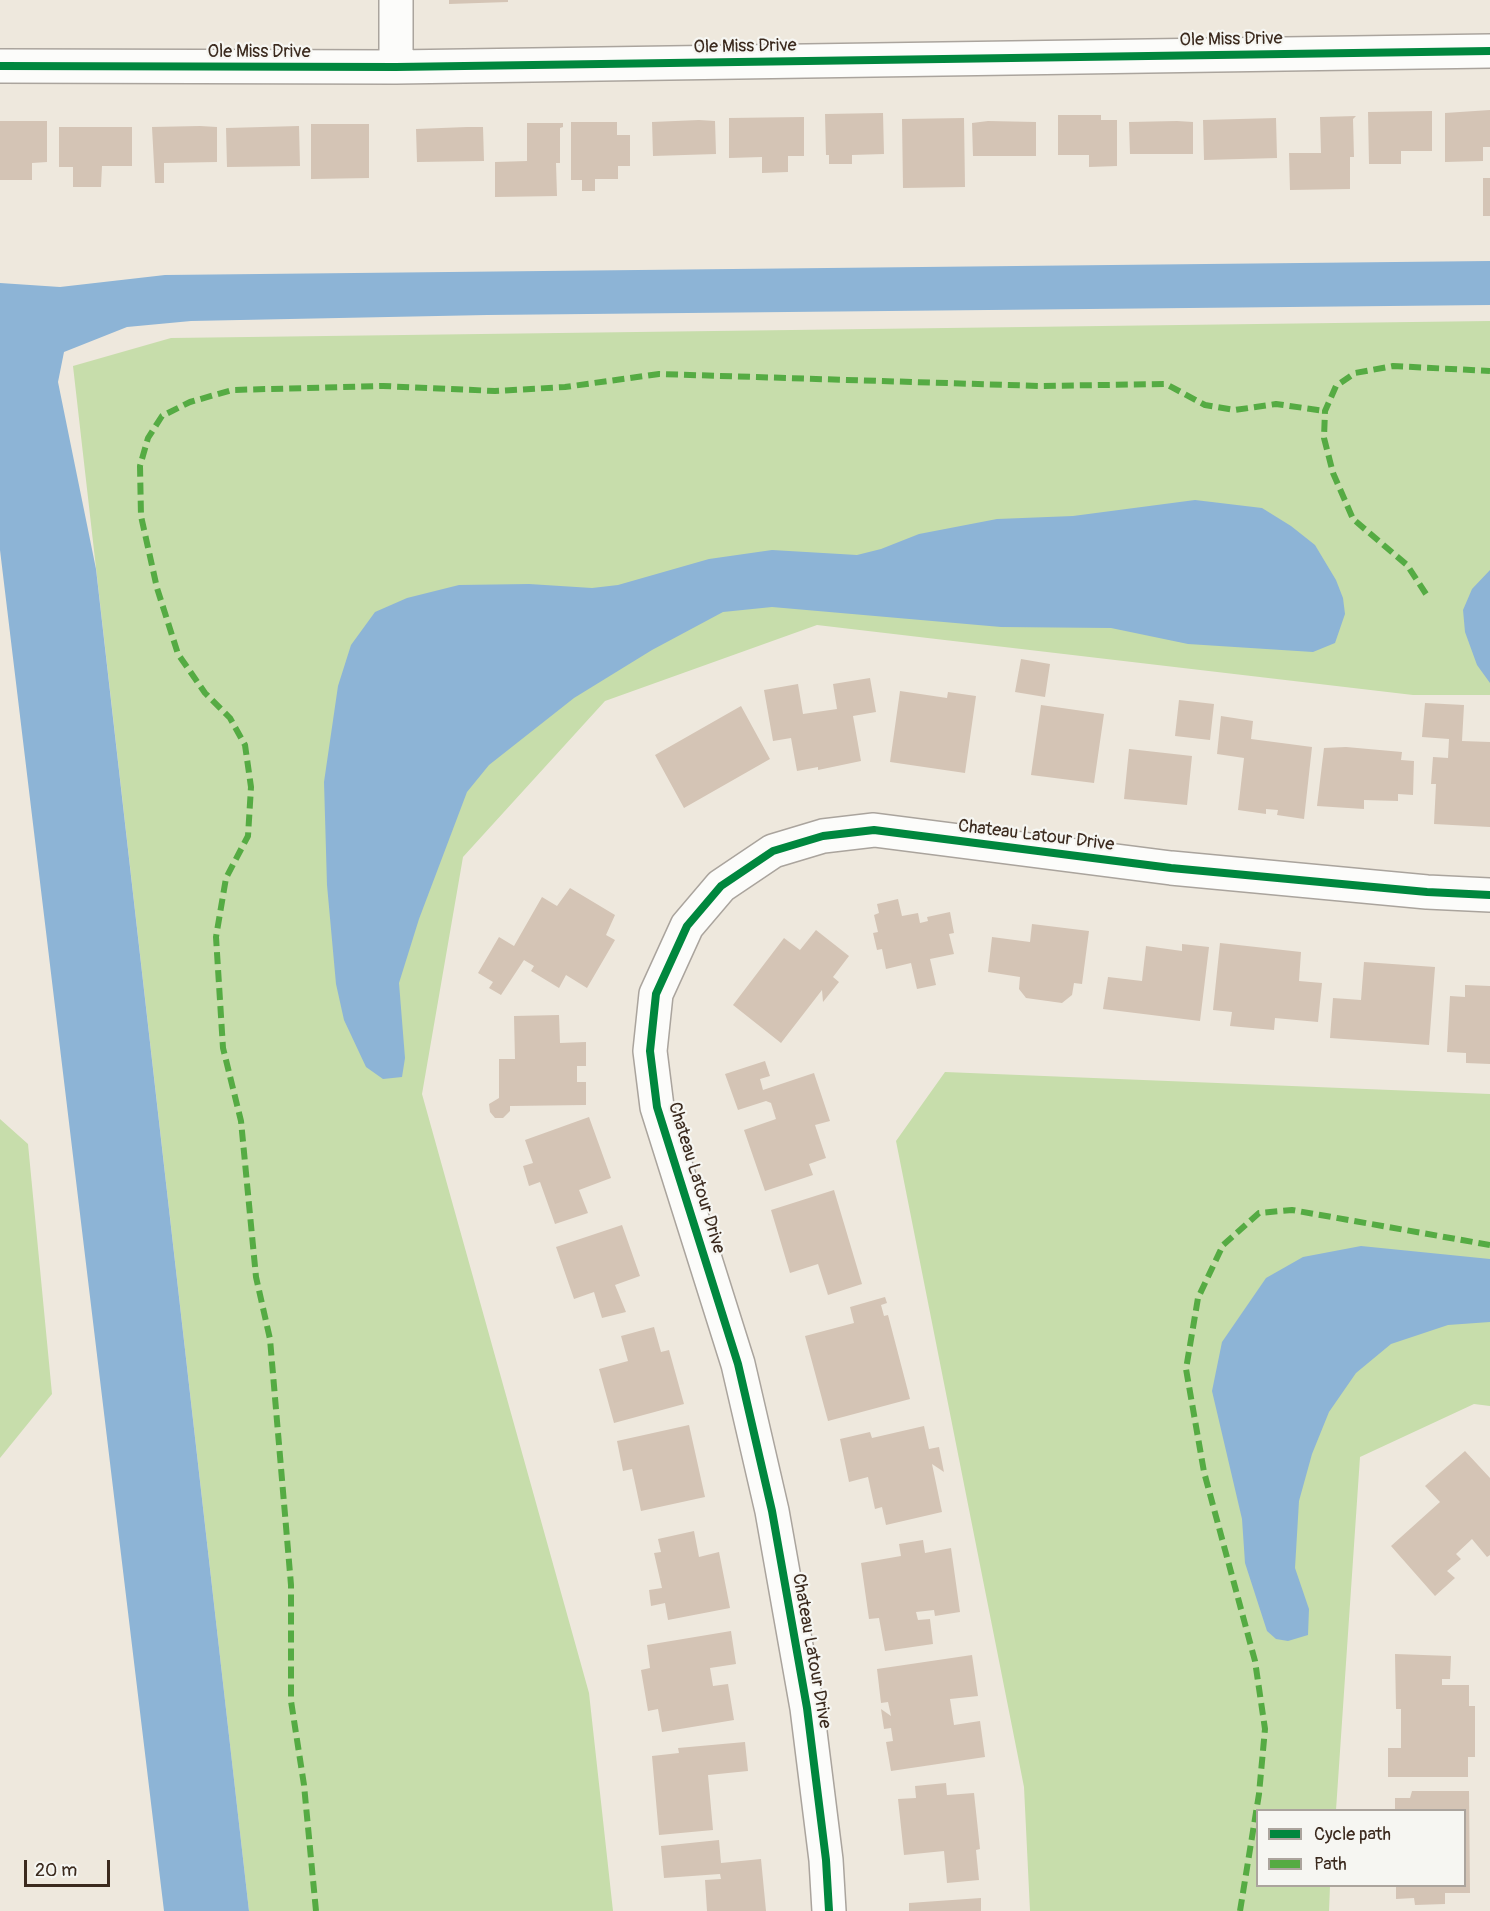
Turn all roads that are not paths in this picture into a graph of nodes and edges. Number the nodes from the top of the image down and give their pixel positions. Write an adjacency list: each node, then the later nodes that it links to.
1 (396, 0): 4 (street)
2 (1490, 51): 4 (street, Ole Miss Drive)
3 (0, 66): 4 (street, Ole Miss Drive)
4 (396, 67)
5 (1490, 895): 6 (street, Chateau Latour Drive)
6 (828, 1911)

